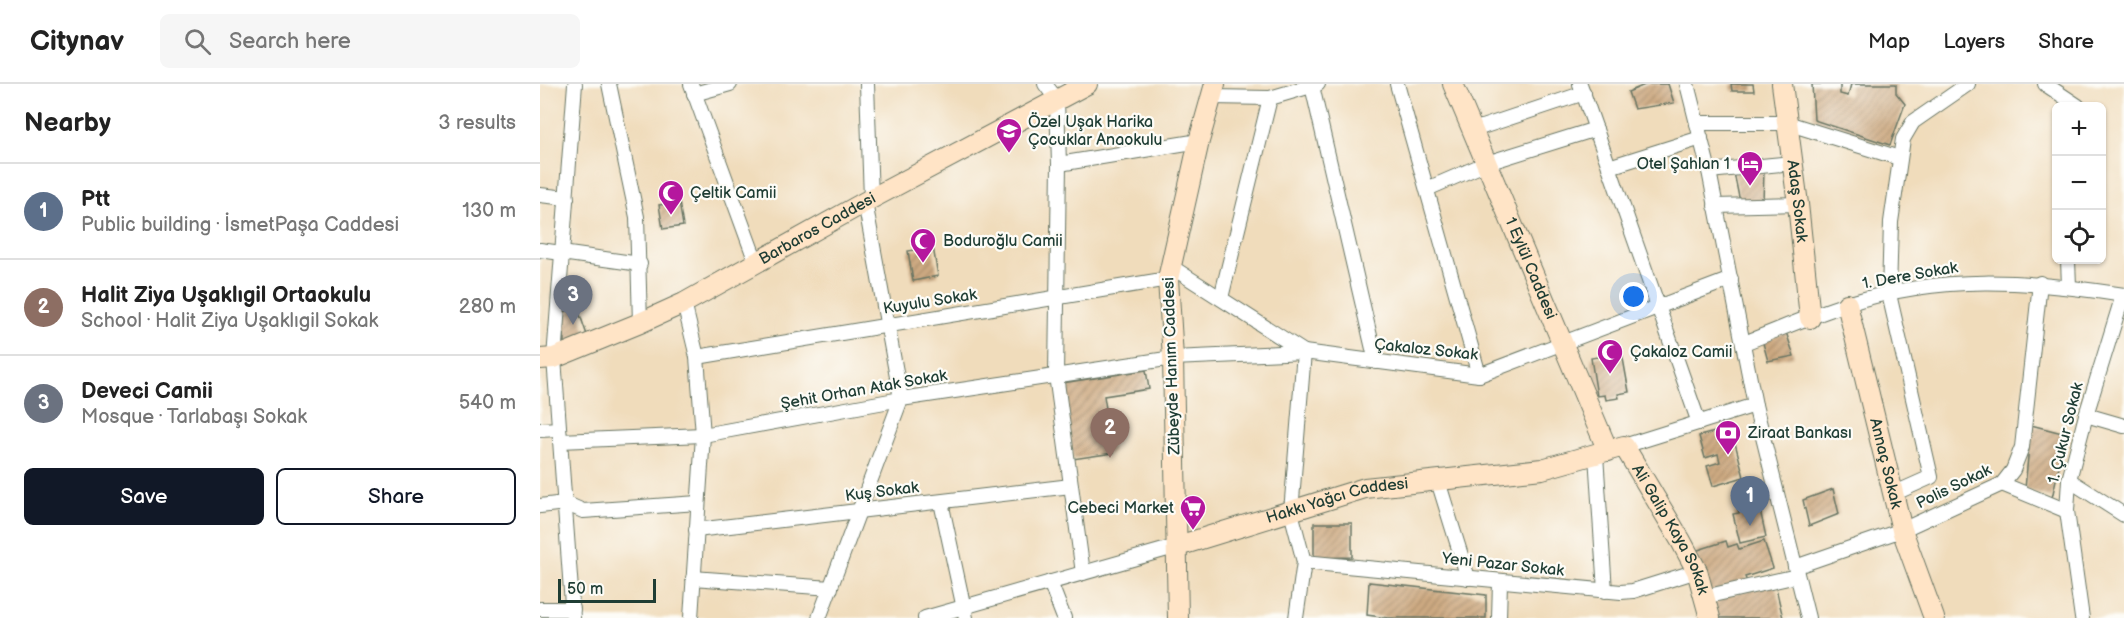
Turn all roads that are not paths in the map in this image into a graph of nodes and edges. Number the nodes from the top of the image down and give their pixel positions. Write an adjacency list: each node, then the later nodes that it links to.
1 (575, 84): 33 (street)
2 (609, 84): 40 (street)
3 (730, 84): 13 (street)
4 (867, 84): 34 (street)
5 (1087, 84): 16 (main road, Barbaros Caddesi)
6 (1397, 84): 31 (street)
7 (1453, 84): 22 (main road, 1 Eylül Caddesi)
8 (1687, 84): 19 (street)
9 (1782, 84): 20 (main road, Adaş Sokak)
10 (2045, 84): 18 (street)
11 (1315, 85): 17 (street); 62 (street)
12 (1958, 87): 25 (street)
13 (693, 89): 39 (street)
14 (1582, 89): 21 (street); 22 (street)
15 (1213, 91): 17 (street); 24 (main road, Zübeyde Hanım Caddesi)
16 (1051, 92): 27 (street); 34 (main road, Barbaros Caddesi)
17 (1270, 98): 49 (street)
18 (2072, 102)
19 (1697, 123): 20 (street); 23 (street)
20 (1787, 123): 25 (street); 26 (main road, Adaş Sokak)
21 (1596, 129): 28 (street); 29 (street)
22 (1473, 130): 28 (main road, 1 Eylül Caddesi)
23 (1701, 138): 29 (street); 30 (street)
24 (1199, 141): 27 (street); 42 (main road, Zübeyde Hanım Caddesi)
25 (1899, 158): 46 (street)
26 (1793, 163): 30 (street); 35 (main road, Adaş Sokak)
27 (1059, 164): 48 (street)
28 (1487, 164): 31 (street); 56 (main road, 1 Eylül Caddesi)
29 (1609, 167): 52 (street)
30 (1709, 171): 36 (street)
31 (1427, 189): 64 (street)
32 (540, 195): 33 (street)
33 (567, 198): 38 (street)
34 (868, 201): 39 (main road, Barbaros Caddesi); 55 (street)
35 (1798, 204): 36 (street); 53 (main road, Adaş Sokak)
36 (1715, 206): 43 (street)
37 (540, 250): 38 (street)
38 (562, 253): 40 (street); 61 (street)
39 (756, 262): 50 (main road, Barbaros Caddesi)
40 (639, 264): 54 (street)
41 (2068, 264): 45 (street)
42 (1169, 272): 48 (street, Kuyulu Sokak); 49 (street); 60 (main road, Zübeyde Hanım Caddesi)
43 (1731, 279): 52 (street, Çakaloz Sokak); 57 (street)
44 (2040, 283): 45 (street, 1. Dere Sokak); 46 (street, 1. Dere Sokak); 76 (street, Polis Sokak)
45 (2069, 286): 47 (street, 1. Dere Sokak)
46 (1888, 294): 51 (street, 1. Dere Sokak); 78 (street)
47 (2124, 295): 67 (street, 1. Çukur Sokak)
48 (1058, 298): 55 (street, Kuyulu Sokak); 63 (street)
49 (1221, 298): 58 (street)
50 (684, 303): 54 (main road, Barbaros Caddesi); 59 (street)
51 (1847, 304): 53 (street, 1. Dere Sokak); 78 (main road, Annaç Sokak)
52 (1658, 306): 56 (street, Çakaloz Sokak); 68 (street)
53 (1810, 318): 57 (street, 1. Dere Sokak)
54 (640, 323): 61 (main road, Barbaros Caddesi)
55 (888, 325): 59 (street, Kuyulu Sokak); 65 (street)
56 (1563, 343): 64 (street, Çakaloz Sokak); 73 (main road, 1 Eylül Caddesi)
57 (1744, 344): 66 (street)
58 (1304, 352): 60 (street, Çakaloz Sokak); 62 (street, Çakaloz Sokak); 85 (street)
59 (697, 357): 72 (street)
60 (1173, 357): 63 (street, Şehit Orhan Atak Sokak); 89 (main road, Zübeyde Hanım Caddesi)
61 (547, 359): 71 (street)
62 (1376, 362): 64 (street, Çakaloz Sokak)
63 (1056, 375): 65 (street, Şehit Orhan Atak Sokak); 77 (street)
64 (1479, 375)
65 (901, 399): 72 (street, Şehit Orhan Atak Sokak); 83 (street)
66 (1755, 405): 68 (street, Hakkı Yağcı Caddesi); 92 (street)
67 (2086, 415): 69 (street); 74 (street, 1. Çukur Sokak)
68 (1699, 423): 73 (street, Hakkı Yağcı Caddesi)
69 (2124, 426)
70 (540, 430): 71 (street, Şehit Orhan Atak Sokak)
71 (560, 435): 72 (street, Şehit Orhan Atak Sokak); 80 (street)
72 (703, 435): 81 (street)
73 (1609, 450): 75 (main road, Hakkı Yağcı Caddesi); 91 (main road, Ali Galip Kaya Sokak); 99 (street)
74 (2069, 480): 84 (street, 1. Çukur Sokak); 86 (street)
75 (1438, 481): 85 (main road, Hakkı Yağcı Caddesi); 95 (street)
76 (2002, 484): 84 (street); 88 (street, Polis Sokak)
77 (1071, 486): 79 (street, Kuş Sokak); 93 (street)
78 (1893, 494): 88 (main road, Annaç Sokak)
79 (941, 502): 83 (street, Kuş Sokak); 102 (street)
80 (565, 503): 81 (street); 82 (street); 103 (street)
81 (698, 503): 87 (street)
82 (540, 506)
83 (860, 511): 87 (street, Kuş Sokak); 98 (street)
84 (2067, 511): 114 (street, 1. Çukur Sokak)
85 (1291, 513): 89 (main road, Hakkı Yağcı Caddesi); 90 (street)
86 (2124, 515)
87 (696, 530): 94 (street)
88 (1902, 531): 92 (street, Polis Sokak); 113 (main road, Annaç Sokak)
89 (1178, 546): 93 (street, Hakkı Yağcı Caddesi); 108 (main road, Zübeyde Hanım Caddesi)
90 (1304, 562): 95 (street, Yeni Pazar Sokak); 109 (street)
91 (1696, 571): 99 (street, Yeni Pazar Sokak); 100 (main road, Ali Galip Kaya Sokak)
92 (1796, 571): 100 (street, Polis Sokak); 112 (street)
93 (1083, 573): 96 (street, Hakkı Yağcı Caddesi)
94 (693, 578): 98 (street); 105 (street)
95 (1468, 578): 97 (street, Yeni Pazar Sokak)
96 (1050, 582): 102 (street, Hakkı Yağcı Caddesi); 104 (street)
97 (1500, 582): 99 (street, Yeni Pazar Sokak); 110 (street)
98 (831, 588): 106 (street)
99 (1605, 591)
100 (1704, 597): 111 (main road, Ali Galip Kaya Sokak)
101 (540, 609): 103 (street)
102 (965, 613): 107 (street, Hakkı Yağcı Caddesi)
103 (573, 614)
104 (1067, 617)
105 (690, 618)
106 (819, 618)
107 (925, 618)
108 (1178, 618)
109 (1296, 618)
110 (1499, 618)
111 (1710, 618)
112 (1808, 618)
113 (1934, 618)
114 (2082, 618)

